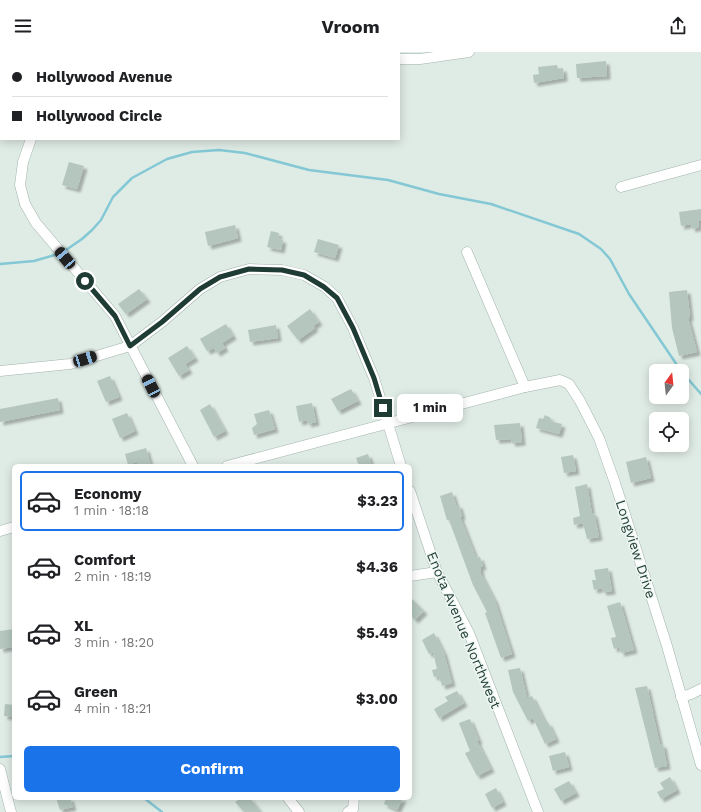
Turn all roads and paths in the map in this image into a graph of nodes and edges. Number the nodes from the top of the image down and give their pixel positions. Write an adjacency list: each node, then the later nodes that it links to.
1 (469, 52): 2 (street)
2 (400, 59)
3 (31, 140): 7 (street)
4 (699, 165): 5 (street)
5 (621, 187)
6 (467, 252): 9 (street)
7 (130, 346): 8 (street); 10 (street); 11 (street)
8 (0, 371)
9 (525, 387): 10 (street, Longview Drive); 20 (street, Longview Drive)
10 (387, 424): 12 (street, Longview Drive); 13 (street)
11 (192, 464)
12 (235, 464)
13 (400, 464)
14 (412, 497): 17 (street, Enota Avenue Northwest)
15 (12, 528): 16 (street)
16 (0, 531)
17 (437, 572): 18 (street); 28 (street, Enota Avenue Northwest)
18 (412, 576)
19 (701, 688): 20 (street)
20 (681, 697): 21 (street, Longview Drive)
21 (701, 765)
22 (0, 770): 25 (street)
23 (290, 800): 26 (street)
24 (354, 800): 27 (street)
25 (11, 812)
26 (299, 812)
27 (348, 812)
28 (538, 812)

